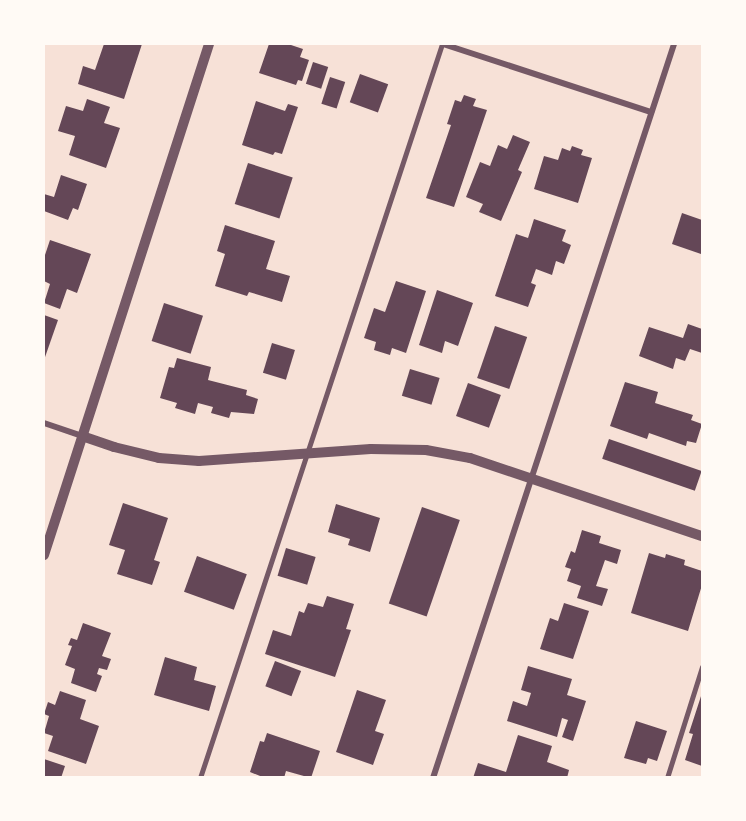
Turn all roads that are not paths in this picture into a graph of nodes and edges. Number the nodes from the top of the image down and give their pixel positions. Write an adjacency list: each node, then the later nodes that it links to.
1 (209, 44): 6 (street)
2 (442, 44): 4 (street); 7 (lane)
3 (674, 44): 4 (street)
4 (651, 112): 8 (street)
5 (44, 423): 6 (street)
6 (82, 436): 7 (street); 10 (street)
7 (305, 455): 8 (street); 12 (lane)
8 (532, 478): 9 (street); 13 (street)
9 (702, 536)
10 (44, 555)
11 (702, 667): 14 (lane)
12 (200, 777)
13 (433, 777)
14 (667, 777)

